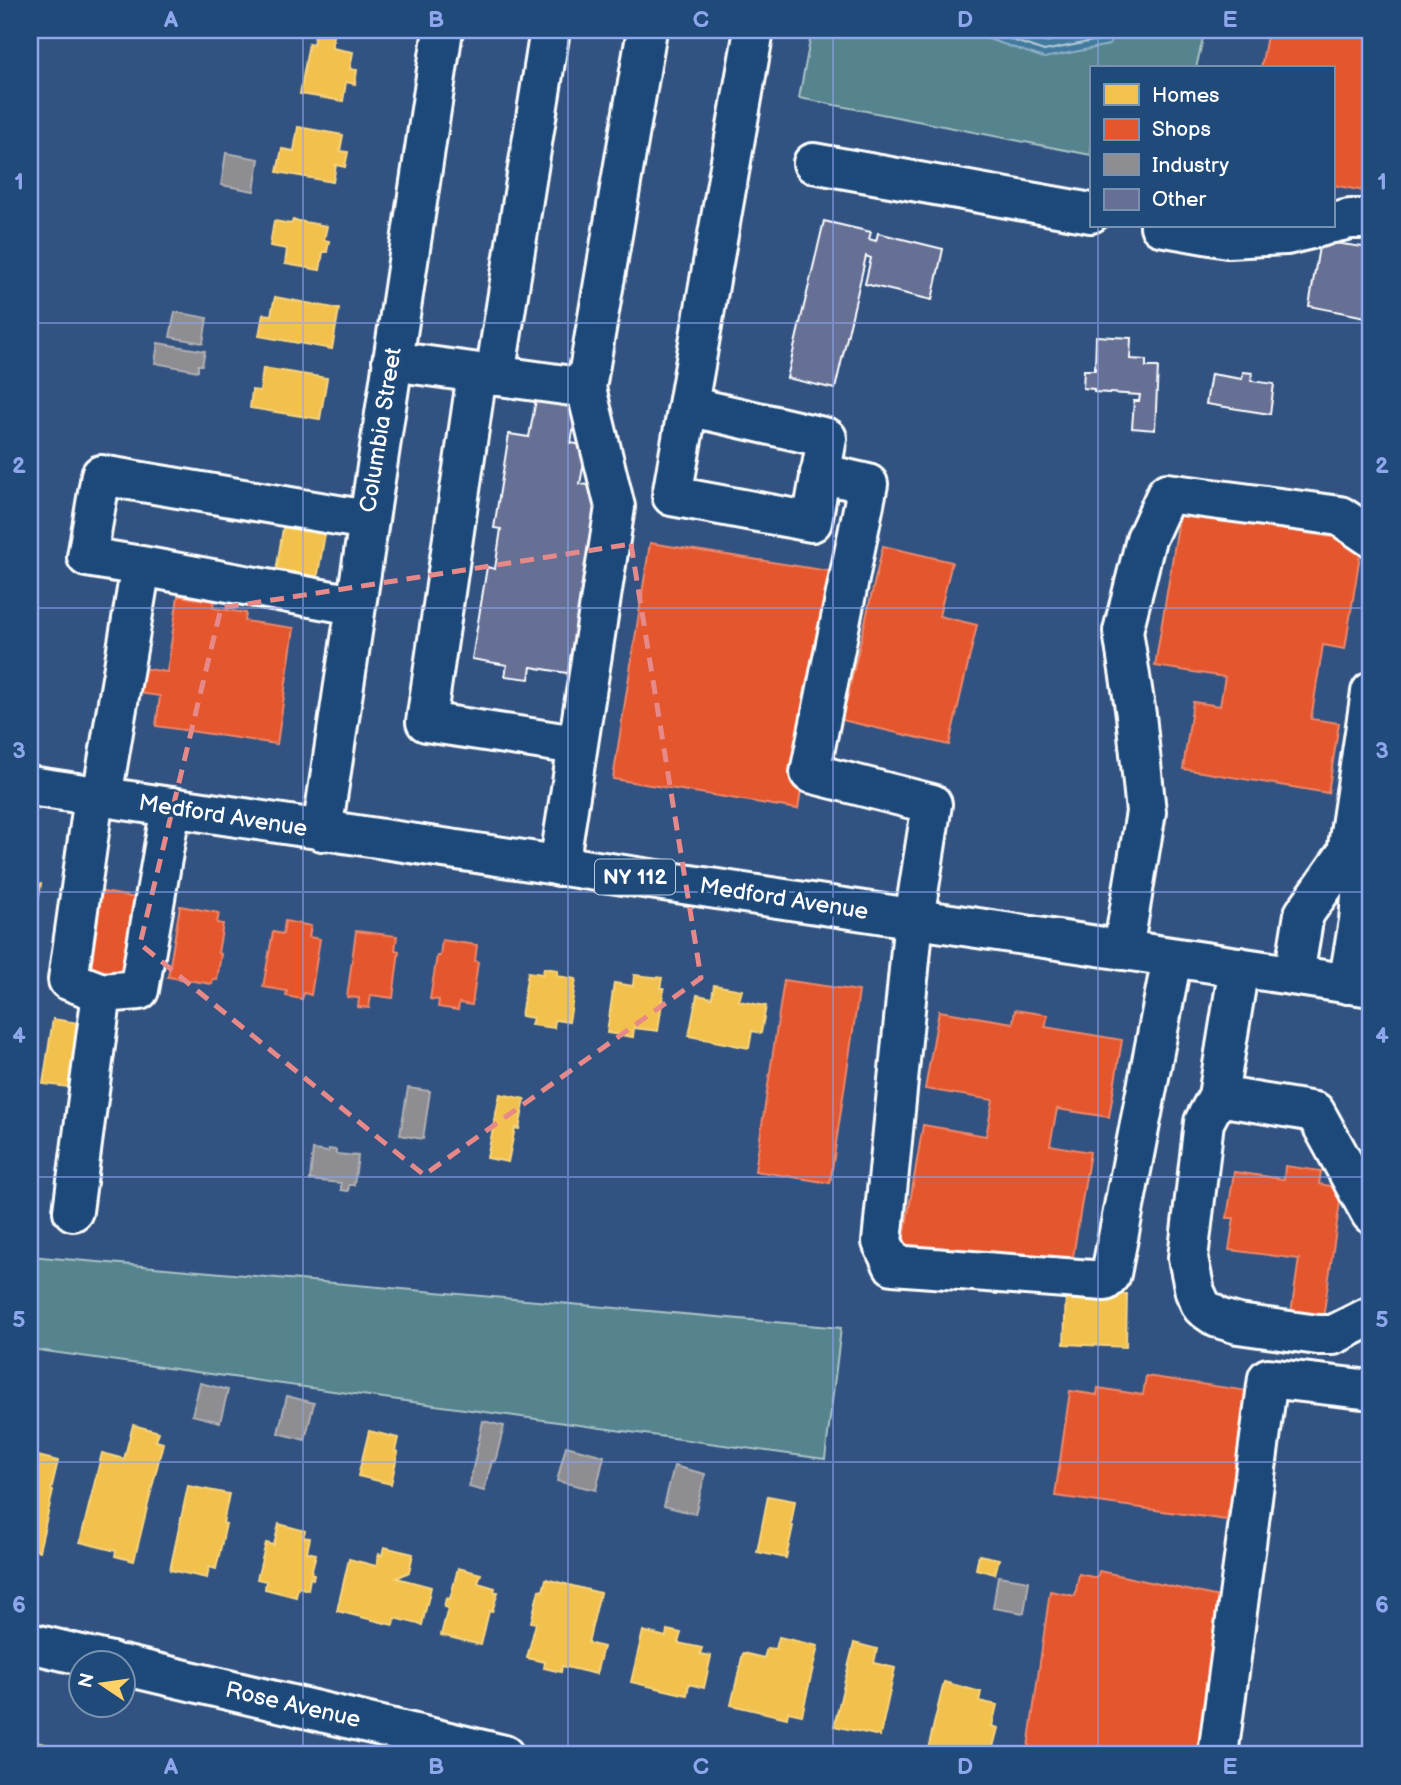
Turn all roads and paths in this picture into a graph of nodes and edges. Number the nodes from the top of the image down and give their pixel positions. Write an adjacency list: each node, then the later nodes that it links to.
1 (443, 30): 11 (main road, Columbia Street)
2 (550, 30): 12 (main road)
3 (647, 30): 13 (main road)
4 (754, 30): 14 (main road)
5 (813, 163): 6 (main road)
6 (1090, 213)
7 (1371, 219): 8 (main road)
8 (1334, 223)
9 (1171, 228): 10 (main road)
10 (1316, 228)
11 (392, 361): 12 (main road); 18 (main road, Columbia Street)
12 (486, 375): 13 (main road); 23 (main road)
13 (586, 388): 17 (main road)
14 (688, 407): 15 (main road); 16 (main road)
15 (820, 473): 16 (main road); 30 (main road)
16 (672, 495): 17 (main road)
17 (615, 507): 23 (main road)
18 (367, 520): 20 (main road); 21 (main road, Columbia Street)
19 (1371, 537): 31 (main road)
20 (141, 566): 21 (main road); 25 (main road)
21 (354, 605): 27 (main road, Columbia Street)
22 (1371, 692): 28 (main road)
23 (576, 745): 29 (main road)
24 (30, 786): 25 (main road, Medford Avenue / NY 112)
25 (98, 797): 26 (main road, Medford Avenue / NY 112); 36 (main road)
26 (171, 807): 27 (main road, Medford Avenue / NY 112); 36 (main road)
27 (322, 831): 29 (main road, Medford Avenue / NY 112)
28 (1347, 853): 34 (main road); 35 (main road)
29 (559, 866): 30 (main road, Medford Avenue / NY 112)
30 (915, 919): 31 (main road, Medford Avenue / NY 112); 32 (main road)
31 (1123, 950): 32 (main road, Medford Avenue / NY 112)
32 (1172, 958): 33 (main road, Medford Avenue / NY 112)
33 (1239, 967): 34 (main road, Medford Avenue / NY 112); 37 (main road)
34 (1294, 975): 35 (main road, Medford Avenue / NY 112)
35 (1359, 985)
36 (102, 993): 38 (main road)
37 (1218, 1096): 39 (main road); 40 (main road)
38 (73, 1211)
39 (1371, 1214)
40 (1371, 1315)
41 (1371, 1390): 46 (main road)
42 (30, 1643): 43 (main road)
43 (66, 1651)
44 (136, 1668): 45 (main road, Rose Avenue)
45 (504, 1755)
46 (1218, 1755)

